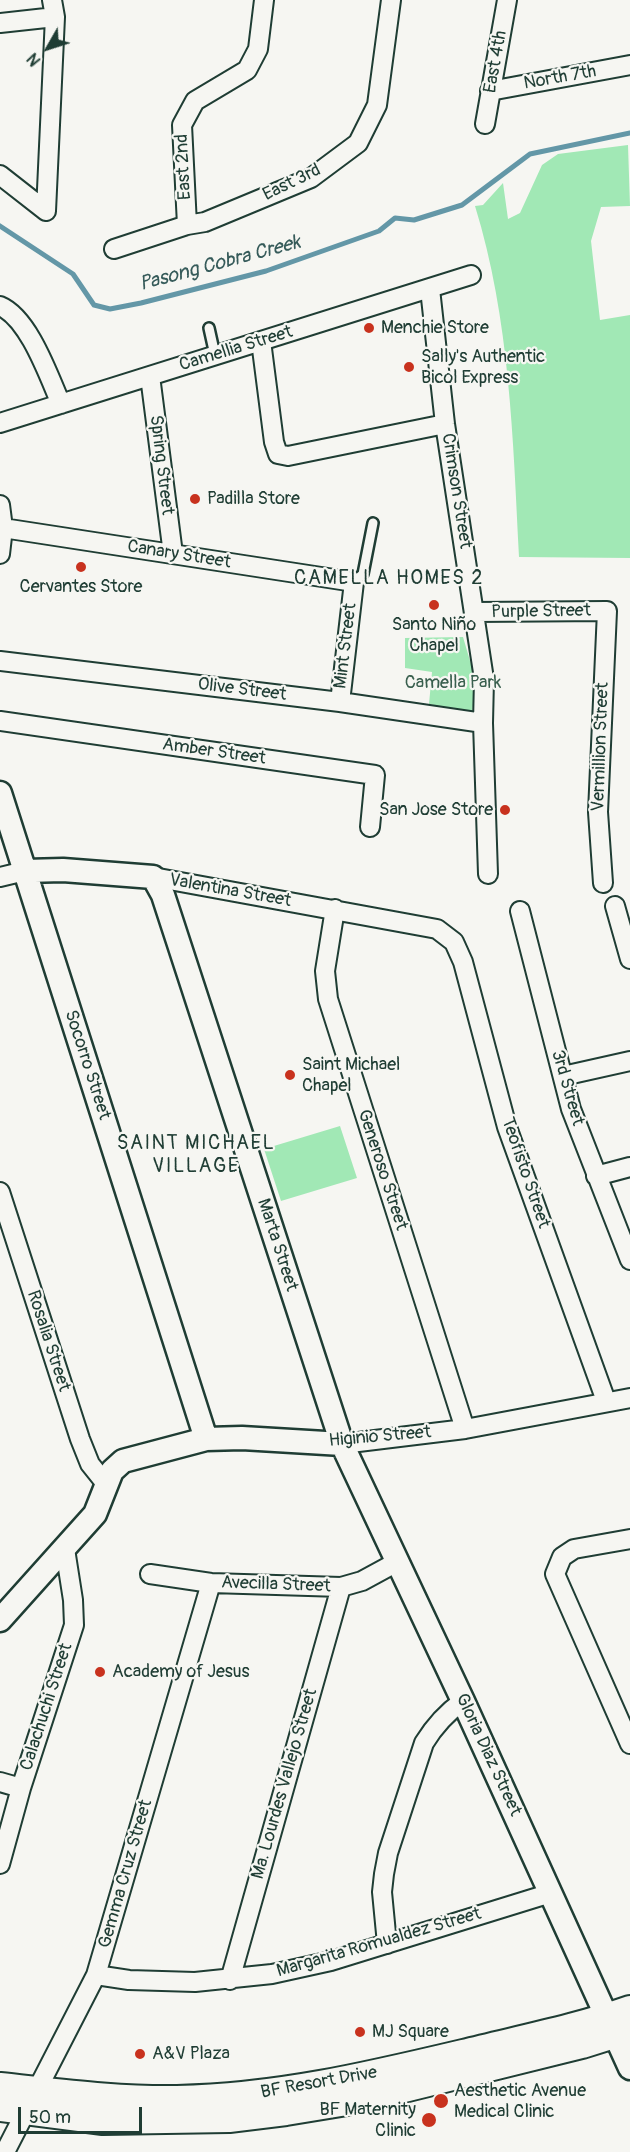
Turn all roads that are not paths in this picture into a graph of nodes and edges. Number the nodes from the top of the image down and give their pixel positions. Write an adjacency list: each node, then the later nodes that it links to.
1 (264, 0): 10 (street, East 2nd)
2 (391, 0): 10 (street, East 3rd)
3 (507, 0): 7 (street, East 4th)
4 (54, 9): 5 (street); 9 (street)
5 (0, 23)
6 (630, 65): 7 (street, North 7th)
7 (490, 91): 8 (street, East 4th)
8 (485, 124)
9 (0, 175)
10 (187, 225): 11 (street, East 3rd)
11 (114, 249)
12 (471, 275): 13 (street, Camellia Street)
13 (430, 288): 16 (street, Camellia Street); 21 (street, Crimson Street)
14 (0, 306): 19 (street)
15 (209, 328): 17 (lane)
16 (261, 341): 17 (street, Camellia Street); 21 (street)
17 (216, 355): 18 (street, Camellia Street)
18 (150, 376): 19 (street, Camellia Street); 26 (street, Spring Street)
19 (61, 404): 20 (street, Camellia Street)
20 (0, 423)
21 (445, 424): 29 (street, Crimson Street)
22 (0, 505): 24 (street)
23 (373, 523): 27 (lane, Mint Street)
24 (3, 528): 25 (street); 26 (street, Canary Street)
25 (0, 554)
26 (173, 554): 27 (street, Canary Street)
27 (354, 582): 31 (street, Mint Street)
28 (607, 611): 29 (street, Purple Street); 40 (street, Vermillion Street)
29 (475, 612): 33 (street, Crimson Street)
30 (0, 661): 31 (street, Olive Street)
31 (340, 702): 33 (street, Olive Street)
32 (0, 721): 35 (street, Amber Street)
33 (483, 723): 37 (street, Crimson Street)
34 (0, 793): 36 (street, Socorro Street)
35 (370, 827)
36 (24, 871): 38 (street, Valentina Street); 39 (street, Valentina Street); 55 (street, Socorro Street)
37 (488, 874)
38 (0, 877)
39 (153, 877): 42 (street, Valentina Street); 56 (street, Marta Street)
40 (603, 883)
41 (615, 906): 45 (street)
42 (335, 909): 44 (street, Valentina Street); 54 (street, Generoso Street)
43 (519, 911): 47 (street, 3rd Street)
44 (454, 942): 53 (street, Teofisto Street)
45 (630, 959)
46 (630, 1061): 47 (street)
47 (563, 1076): 49 (street, 3rd Street)
48 (630, 1167): 49 (street)
49 (596, 1176): 51 (street, 3rd Street)
50 (0, 1192): 57 (street, Rosalia Street)
51 (630, 1260)
52 (630, 1398): 53 (street, Higinio Street)
53 (606, 1401): 54 (street, Higinio Street)
54 (465, 1429): 56 (street, Higinio Street)
55 (206, 1439): 56 (street, Higinio Street); 57 (street, Higinio Street)
56 (342, 1444): 60 (street, Gloria Diaz Street)
57 (106, 1484): 59 (street, Higinio Street)
58 (630, 1539): 66 (street)
59 (65, 1549): 64 (street, Higinio Street); 68 (street, Calachuchi Street)
60 (397, 1562): 63 (street, Avecilla Street); 65 (street, Gloria Diaz Street)
61 (150, 1574): 62 (street, Avecilla Street)
62 (211, 1582): 63 (street, Avecilla Street); 72 (street, Gemma Cruz Street)
63 (341, 1587): 73 (street, Ma. Lourdes Vallejo Street)
64 (0, 1620)
65 (463, 1701): 70 (street, Gloria Diaz Street); 71 (street)
66 (630, 1744)
67 (0, 1782): 68 (street)
68 (21, 1788): 69 (street, Calachuchi Street)
69 (0, 1864)
70 (551, 1893): 71 (street, Margarita Romualdez Street); 75 (street, Gloria Diaz Street)
71 (387, 1944): 73 (street, Margarita Romualdez Street)
72 (96, 1975): 73 (street, Margarita Romualdez Street); 78 (street, Gemma Cruz Street)
73 (230, 1980)
74 (630, 2009): 75 (main road, BF Resort Drive)
75 (617, 2028): 76 (street, Gloria Diaz Street); 78 (main road, BF Resort Drive)
76 (630, 2068)
77 (0, 2086): 78 (main road, BF Resort Drive)
78 (32, 2101): 79 (main road, BF Resort Drive); 80 (street, Gemma Cruz Street)
79 (0, 2108)
80 (5, 2152)

